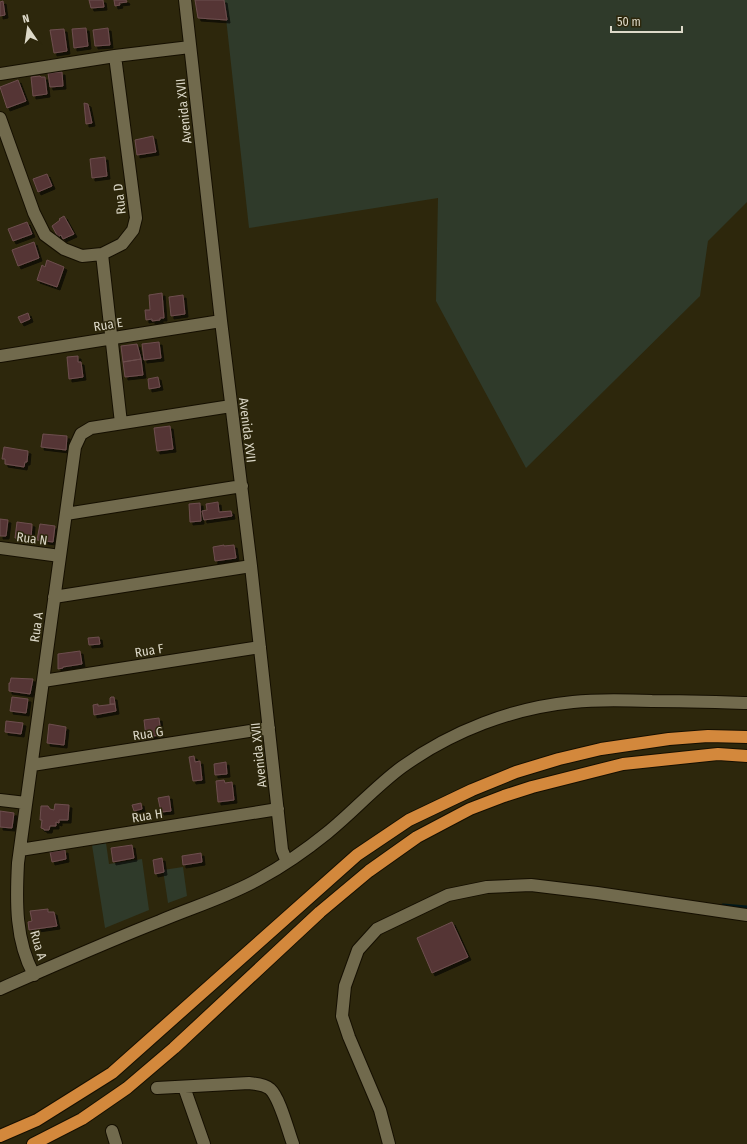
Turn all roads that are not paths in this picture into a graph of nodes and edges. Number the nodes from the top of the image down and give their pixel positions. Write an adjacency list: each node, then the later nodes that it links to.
1 (185, 0): 2 (street, Avenida XVII)
2 (190, 47): 3 (street); 8 (street, Avenida XVII)
3 (115, 56): 4 (street); 7 (street, Rua D)
4 (0, 74)
5 (0, 118): 6 (street, Rua D)
6 (3, 144): 7 (street, Rua D)
7 (102, 254): 9 (street)
8 (221, 321): 9 (street, Rua E); 11 (street, Avenida XVII)
9 (111, 338): 10 (street, Rua E); 12 (street)
10 (0, 356)
11 (231, 406): 12 (street, Rua A); 13 (street, Avenida XVII)
12 (121, 423): 14 (street, Rua A)
13 (242, 486): 14 (street); 17 (street, Avenida XVII)
14 (66, 514): 16 (street, Rua A)
15 (0, 548): 16 (street, Rua N)
16 (60, 556): 18 (street, Rua A)
17 (251, 566): 18 (street); 19 (street, Avenida XVII)
18 (54, 598): 20 (street, Rua A)
19 (260, 647): 20 (street, Rua F); 22 (street, Avenida XVII)
20 (43, 681): 25 (street, Rua A)
21 (747, 703): 30 (street)
22 (269, 728): 25 (street, Rua G); 28 (street, Avenida XVII)
23 (747, 737): 37 (highway)
24 (747, 756): 38 (highway)
25 (32, 765): 27 (street, Rua A)
26 (0, 800): 27 (street)
27 (26, 803): 29 (street, Rua A)
28 (278, 809): 29 (street, Rua H); 30 (street, Avenida XVII)
29 (20, 850): 32 (street, Rua A)
30 (287, 862): 32 (street)
31 (747, 915): 42 (street)
32 (34, 975): 33 (street)
33 (0, 989)
34 (184, 1087): 35 (street); 40 (street); 41 (street)
35 (157, 1088)
36 (112, 1131): 39 (street)
37 (0, 1136)
38 (33, 1144)
39 (116, 1144)
40 (204, 1144)
41 (293, 1144)
42 (389, 1144)

